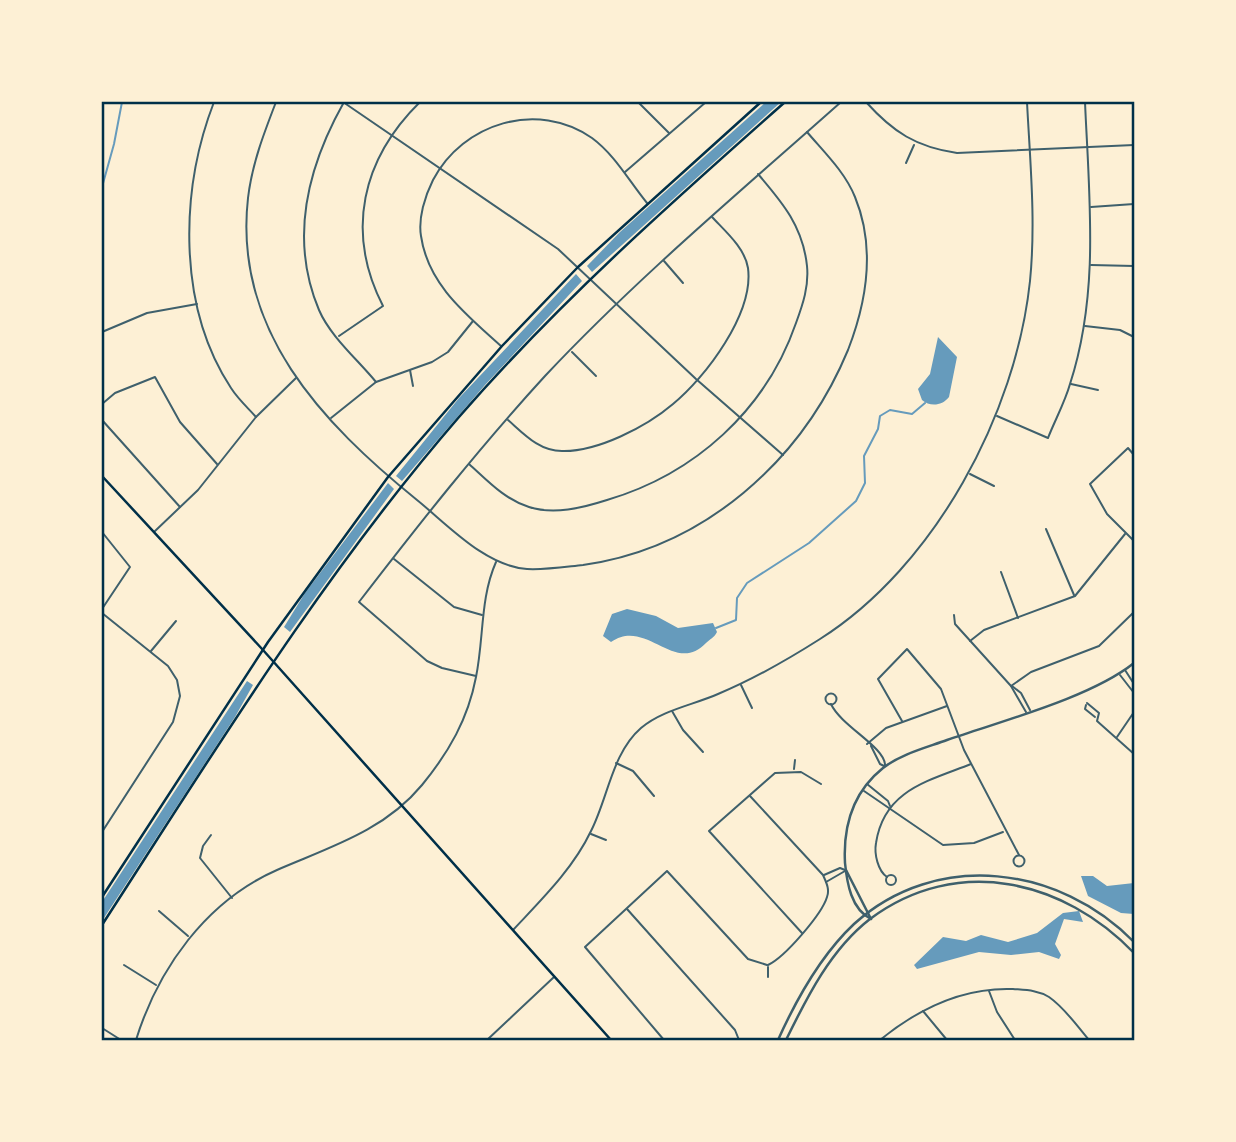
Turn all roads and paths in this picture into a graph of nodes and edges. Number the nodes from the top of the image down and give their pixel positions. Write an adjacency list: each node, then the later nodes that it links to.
1 (214, 102): 34 (street)
2 (276, 102): 45 (street)
3 (344, 102): 14 (street); 39 (street)
4 (420, 102): 14 (street)
5 (639, 102): 15 (street)
6 (706, 102): 15 (street)
7 (761, 102): 24 (main road)
8 (785, 102): 32 (main road)
9 (841, 102): 13 (street)
10 (866, 102): 16 (street)
11 (1027, 102): 19 (street)
12 (1085, 102): 18 (street)
13 (807, 132): 23 (street); 59 (street)
14 (391, 134): 21 (street); 39 (street)
15 (669, 134): 22 (street)
16 (915, 144): 19 (street); 20 (street)
17 (1135, 145): 18 (street)
18 (1087, 147): 19 (street); 26 (street)
19 (1030, 149): 52 (street)
20 (906, 163)
21 (440, 168): 22 (street); 31 (street); 36 (street)
22 (624, 173): 24 (street)
23 (758, 174): 27 (street); 56 (street)
24 (647, 203): 31 (main road)
25 (1135, 204): 26 (street)
26 (1091, 206): 29 (street)
27 (712, 216): 28 (street); 46 (street)
28 (663, 260): 33 (street); 35 (street)
29 (1091, 265): 30 (street); 37 (street)
30 (1135, 266)
31 (578, 267): 32 (street); 41 (main road)
32 (589, 279): 35 (street); 66 (main road)
33 (683, 283)
34 (197, 304): 38 (street); 53 (street)
35 (616, 306): 42 (street); 46 (street)
36 (473, 321): 41 (street); 43 (street)
37 (1084, 325): 40 (street); 48 (street)
38 (102, 332)
39 (338, 336): 47 (street)
40 (1135, 337)
41 (502, 346): 64 (main road)
42 (570, 351): 44 (street); 55 (street)
43 (411, 370): 47 (street); 49 (street)
44 (596, 376)
45 (296, 378): 53 (street); 54 (street)
46 (696, 379): 55 (street); 56 (street)
47 (376, 382): 54 (street)
48 (1070, 384): 50 (street); 52 (street)
49 (413, 386)
50 (1098, 390)
51 (102, 404): 61 (street)
52 (996, 416): 62 (street)
53 (256, 417): 61 (street)
54 (330, 419): 64 (street)
55 (507, 419): 60 (street)
56 (741, 419): 59 (street); 60 (street)
57 (102, 420): 67 (street)
58 (1135, 455): 72 (street)
59 (784, 456): 75 (street)
60 (468, 463): 68 (street)
61 (218, 464): 67 (street)
62 (969, 474): 65 (street); 92 (street)
63 (102, 476): 71 (main road)
64 (388, 477): 66 (street); 85 (main road)
65 (994, 486)
66 (401, 487): 68 (street); 87 (main road)
67 (181, 508): 71 (street)
68 (429, 510): 74 (street); 75 (street)
69 (1046, 529): 77 (street)
70 (102, 532): 78 (street)
71 (153, 533): 85 (main road)
72 (1125, 534): 73 (street); 77 (street)
73 (1135, 541)
74 (393, 558): 80 (street); 91 (street)
75 (496, 562): 80 (street)
76 (1001, 572): 82 (street)
77 (1075, 596): 82 (street)
78 (102, 611): 86 (street)
79 (1135, 612): 94 (street)
80 (483, 615): 91 (street)
81 (954, 615): 84 (street)
82 (1018, 619): 84 (street)
83 (176, 621): 86 (street)
84 (970, 641): 94 (street)
85 (262, 650): 87 (main road); 131 (main road)
86 (151, 652): 121 (street)
87 (274, 663): 119 (main road); 138 (main road)
88 (1135, 663): 89 (street)
89 (1125, 670): 90 (street); 93 (street)
90 (1120, 674): 95 (street); 100 (street)
91 (476, 676): 119 (street)
92 (741, 684): 98 (street); 99 (street)
93 (1135, 684)
94 (1011, 685): 100 (street)
95 (1135, 693)
96 (831, 704): 106 (street)
97 (948, 706): 103 (street); 103 (street); 104 (street)
98 (752, 708)
99 (672, 711): 107 (street); 110 (street)
100 (1028, 711): 104 (street)
101 (1135, 712): 105 (street)
102 (1096, 717): 105 (street)
103 (902, 721): 106 (street)
104 (958, 736): 111 (street); 112 (street)
105 (1116, 737): 108 (street)
106 (869, 745): 112 (street); 112 (street)
107 (703, 752)
108 (1135, 754)
109 (795, 760): 113 (street)
110 (617, 763): 118 (street); 123 (street)
111 (972, 764): 120 (street); 122 (street)
112 (885, 766): 114 (street)
113 (794, 770): 115 (street); 117 (street)
114 (867, 784): 116 (street); 120 (street)
115 (821, 785)
116 (863, 789): 120 (street); 127 (street)
117 (749, 795): 128 (street); 140 (street)
118 (654, 796)
119 (401, 806): 132 (street); 139 (main road)
120 (890, 807): 122 (street); 129 (street)
121 (102, 832)
122 (1004, 832): 126 (street)
123 (591, 833): 125 (street); 139 (street)
124 (211, 835): 132 (street)
125 (606, 841)
126 (1019, 855)
127 (846, 870): 128 (street); 130 (street); 135 (street); 136 (street)
128 (823, 875): 130 (street)
129 (887, 877)
130 (826, 882): 140 (street)
131 (102, 897)
132 (232, 898): 141 (street)
133 (625, 907): 145 (street); 152 (street); 157 (street)
134 (159, 911): 141 (street)
135 (870, 912): 136 (street); 137 (street); 142 (street)
136 (865, 916): 137 (street); 158 (street)
137 (871, 919): 143 (street); 159 (street)
138 (102, 925)
139 (512, 931): 146 (main road)
140 (802, 933): 145 (street)
141 (189, 937): 148 (street)
142 (1135, 942)
143 (1135, 953)
144 (124, 965): 148 (street)
145 (768, 965): 147 (street)
146 (554, 977): 155 (street); 156 (main road)
147 (768, 977)
148 (157, 985): 154 (street)
149 (988, 989): 150 (street); 162 (street); 163 (street)
150 (922, 1010): 160 (street); 161 (street)
151 (102, 1028): 153 (street)
152 (739, 1039)
153 (121, 1041)
154 (135, 1041)
155 (487, 1041)
156 (611, 1041)
157 (664, 1041)
158 (778, 1041)
159 (786, 1041)
160 (880, 1041)
161 (947, 1041)
162 (1016, 1041)
163 (1089, 1041)

